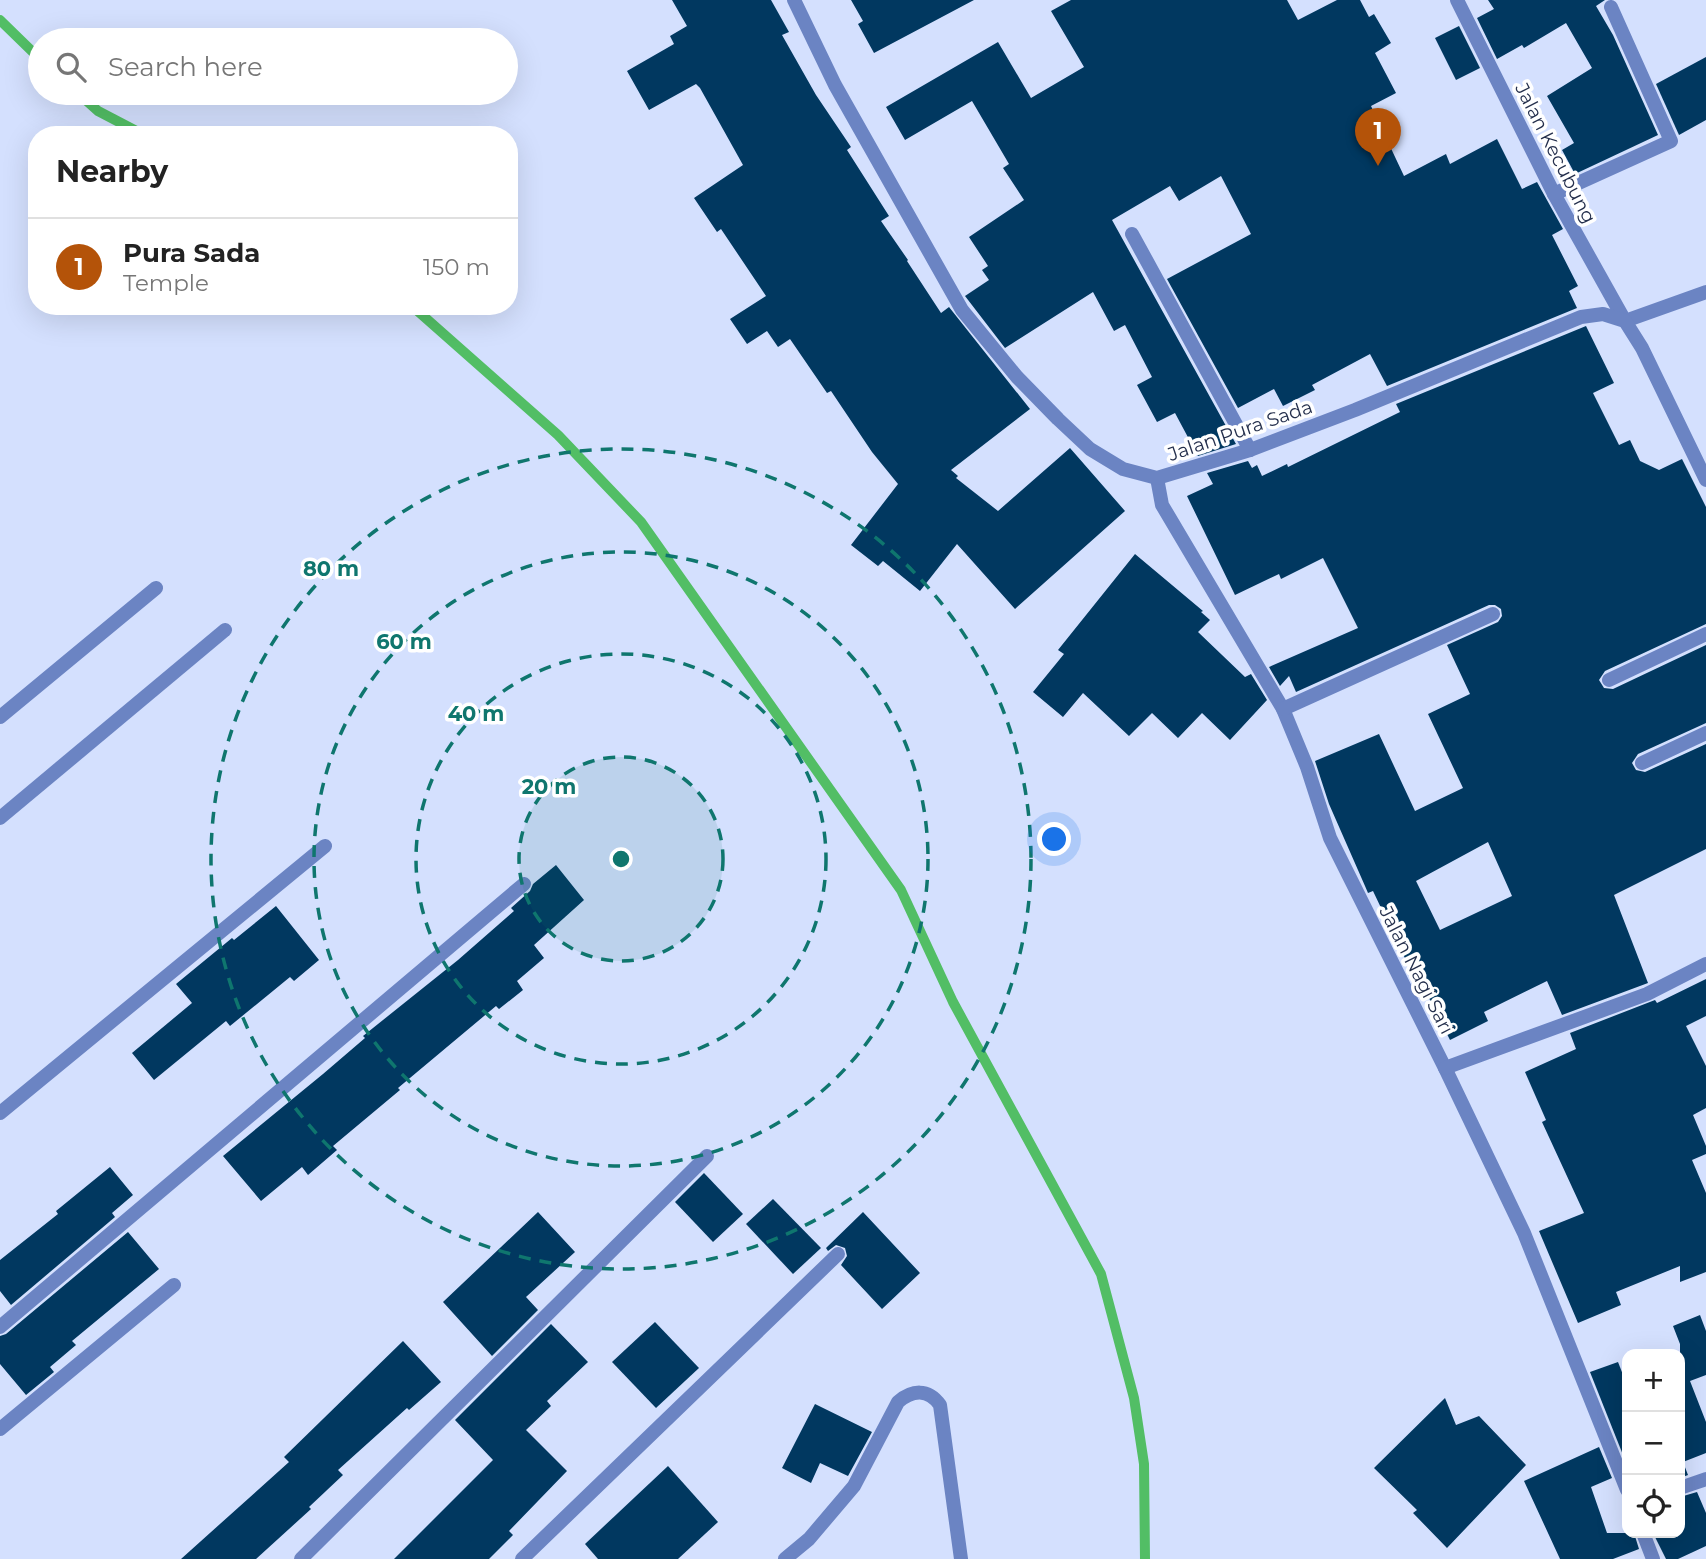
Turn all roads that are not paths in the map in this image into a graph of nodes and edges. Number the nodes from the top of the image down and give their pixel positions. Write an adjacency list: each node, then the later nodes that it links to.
1 (794, 0): 9 (street, Jalan Pura Sada)
2 (1457, 0): 4 (street, Jalan Kecubung)
3 (1611, 7): 4 (street)
4 (1554, 194): 7 (street, Jalan Kecubung)
5 (1132, 234): 8 (street)
6 (1706, 292): 7 (street)
7 (1625, 321): 8 (street, Jalan Pura Sada); 10 (street)
8 (1250, 450): 9 (street, Jalan Pura Sada)
9 (1157, 478): 16 (street, Jalan Nagi Sari)
10 (1706, 480)
11 (156, 588): 17 (street)
12 (1493, 614): 16 (street)
13 (225, 630): 20 (street)
14 (1706, 634): 15 (street)
15 (1609, 680)
16 (1283, 709): 24 (street, Jalan Nagi Sari)
17 (0, 717)
18 (1706, 733): 19 (street)
19 (1642, 763)
20 (0, 818)
21 (325, 846): 25 (street)
22 (524, 884): 29 (street)
23 (1706, 964): 24 (street)
24 (1445, 1068): 31 (street, Jalan Nagi Sari)
25 (0, 1113)
26 (708, 1156): 35 (street)
27 (838, 1254): 36 (street)
28 (174, 1285): 30 (street)
29 (0, 1327)
30 (0, 1429)
31 (1622, 1478)
32 (1706, 1479): 33 (street)
33 (1685, 1486)
34 (1645, 1538): 39 (street)
35 (301, 1559)
36 (522, 1559)
37 (785, 1559): 38 (street)
38 (961, 1559)
39 (1653, 1559)

